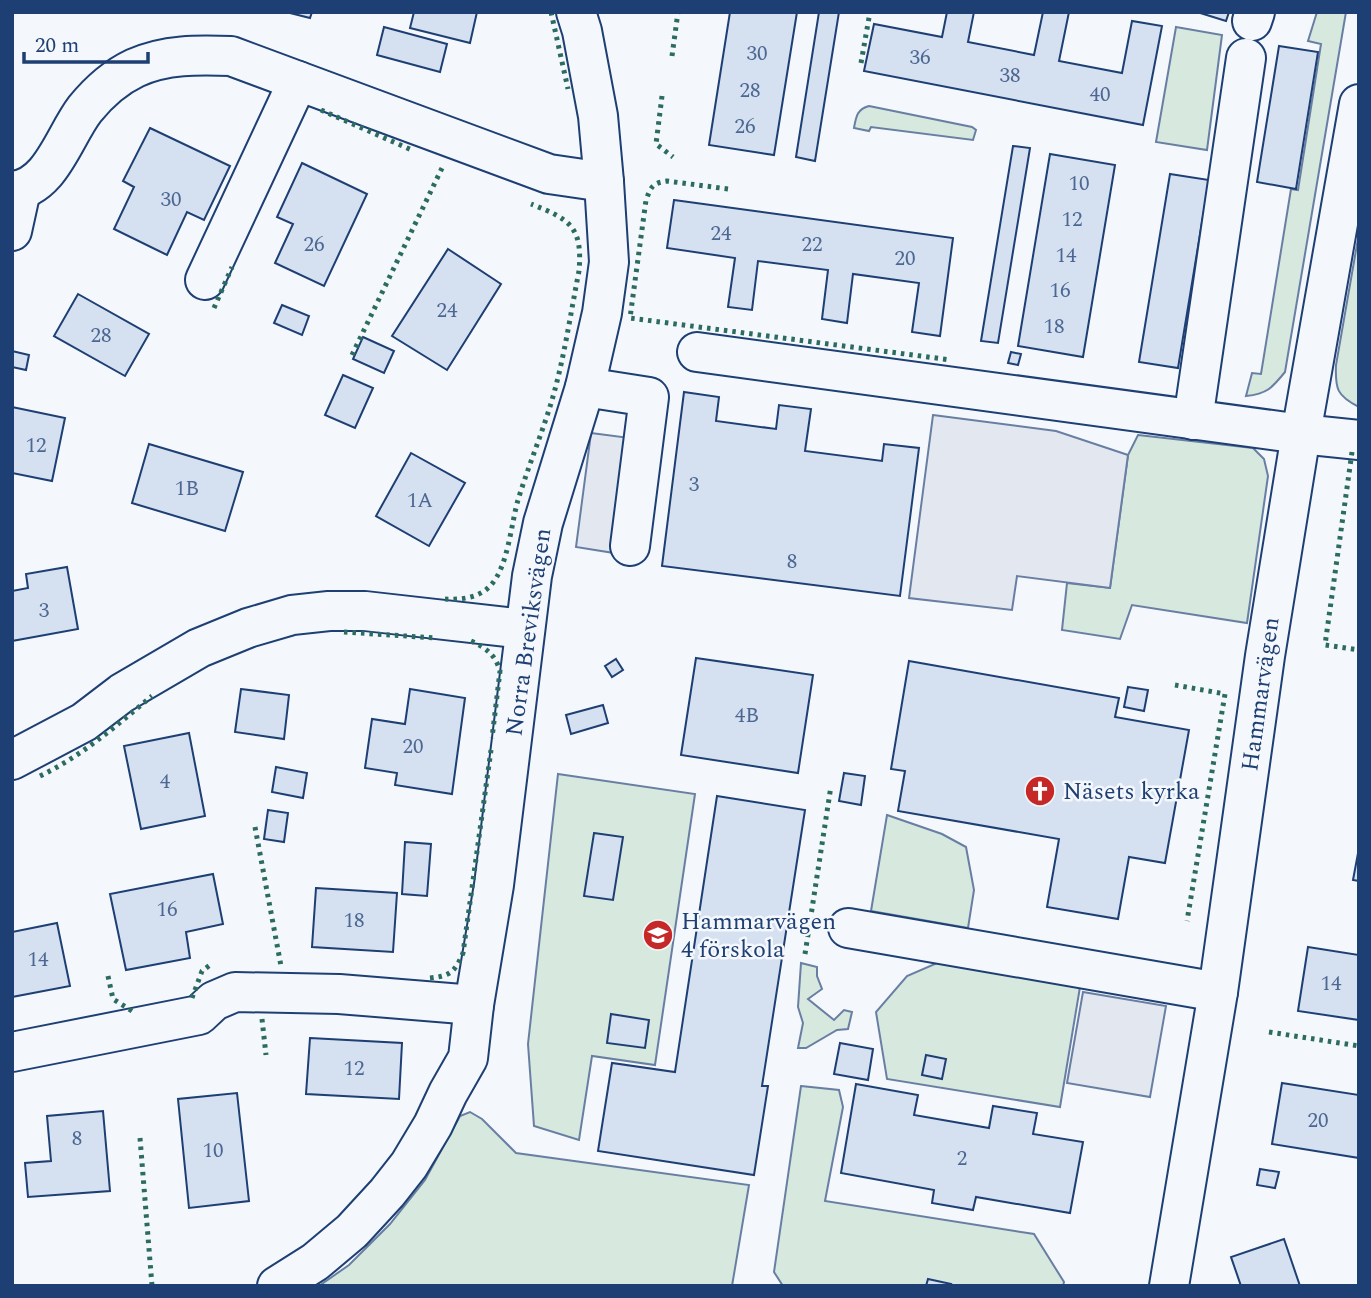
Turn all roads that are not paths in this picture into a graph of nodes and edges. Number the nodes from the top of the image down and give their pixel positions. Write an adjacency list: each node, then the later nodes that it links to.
1 (576, 12): 5 (street, Norra Breviksvägen)
2 (1246, 58): 11 (street)
3 (298, 81): 5 (street); 6 (street); 8 (street)
4 (1359, 104): 12 (street, Hammarvägen)
5 (604, 182): 10 (street, Norra Breviksvägen)
6 (17, 190): 7 (street)
7 (12, 231)
8 (205, 280)
9 (697, 352): 11 (street)
10 (585, 387): 14 (street); 15 (street, Norra Breviksvägen)
11 (1193, 420): 12 (street)
12 (1301, 434): 13 (street); 18 (street, Hammarvägen)
13 (1359, 440)
14 (630, 546)
15 (525, 629): 16 (street); 19 (street, Norra Breviksvägen)
16 (12, 760)
17 (848, 928): 18 (street)
18 (1218, 992): 22 (street, Hammarvägen)
19 (474, 1005): 20 (street); 21 (street, Norra Breviksvägen)
20 (12, 1052)
21 (277, 1286)
22 (1168, 1286)

